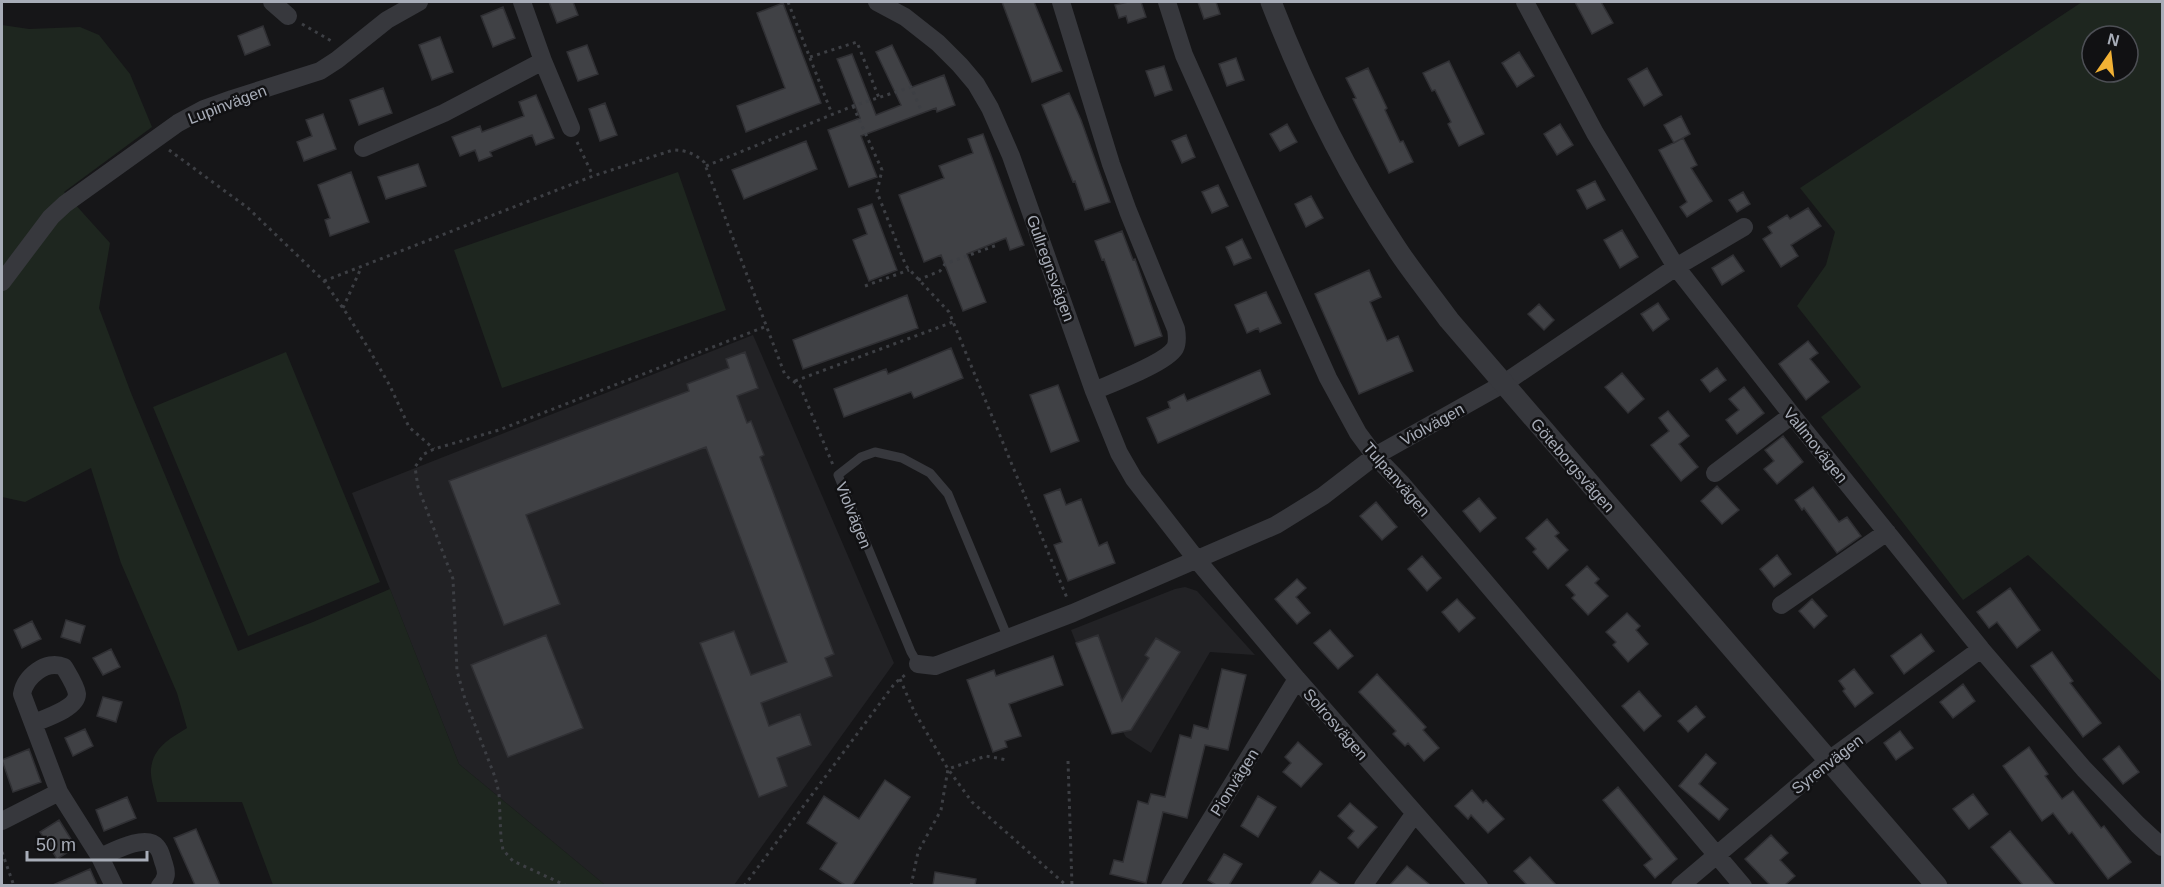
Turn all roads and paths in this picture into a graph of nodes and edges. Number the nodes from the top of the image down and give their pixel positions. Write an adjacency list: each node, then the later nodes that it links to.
1 (272, 2): 10 (street)
2 (419, 2): 11 (street, Lupinvägen)
3 (522, 2): 13 (street)
4 (788, 2): 12 (path)
5 (1061, 2): 37 (street)
6 (1167, 2): 40 (street, Tulpanvägen)
7 (1270, 2): 36 (street, Göteborgsvägen)
8 (1525, 2): 26 (street, Vallmovägen)
9 (887, 4): 37 (street, Gullregnsvägen)
10 (288, 16): 11 (path)
11 (348, 51): 19 (street, Lupinvägen)
12 (809, 58): 14 (path); 17 (path)
13 (543, 61): 18 (street); 20 (street)
14 (879, 98): 15 (path); 16 (path)
15 (854, 106): 17 (path); 27 (path)
16 (922, 112)
17 (832, 115): 21 (path)
18 (571, 128): 22 (path)
19 (157, 139): 29 (path); 30 (street, Lupinvägen)
20 (363, 148)
21 (706, 166): 22 (path); 34 (path)
22 (593, 176): 25 (path)
23 (1744, 227): 26 (street, Violvägen)
24 (997, 245): 28 (path)
25 (362, 267): 29 (path); 32 (path)
26 (1676, 267): 36 (street, Violvägen); 38 (street, Vallmovägen)
27 (909, 270): 28 (path); 31 (path)
28 (918, 280): 33 (path)
29 (324, 281): 32 (path)
30 (2, 282)
31 (865, 286)
32 (343, 308): 39 (path)
33 (953, 322): 35 (path); 46 (path)
34 (767, 326): 35 (path); 39 (path)
35 (794, 382): 42 (path)
36 (1503, 384): 40 (street, Violvägen); 54 (street, Göteborgsvägen)
37 (1094, 391): 44 (street, Gullregnsvägen)
38 (1792, 416): 41 (street); 43 (street, Vallmovägen)
39 (434, 449): 67 (path)
40 (1375, 456): 44 (street, Violvägen); 62 (street, Tulpanvägen)
41 (1714, 473)
42 (838, 475): 47 (lane, Violvägen); 49 (lane, Violvägen)
43 (1887, 532): 45 (street); 48 (street, Vallmovägen)
44 (1197, 560): 46 (street, Violvägen); 51 (street, Solrosvägen)
45 (1781, 605)
46 (1073, 613): 47 (street, Violvägen)
47 (1008, 638): 49 (street, Violvägen)
48 (1981, 649): 54 (street, Syrenvägen); 60 (street, Vallmovägen)
49 (918, 664): 50 (path)
50 (900, 679): 56 (path); 68 (path)
51 (1297, 679): 58 (street, Solrosvägen); 72 (street, Pionvägen)
52 (34, 723): 57 (street)
53 (1008, 760): 56 (path)
54 (1829, 760): 62 (street, Syrenvägen); 77 (street, Göteborgsvägen)
55 (1068, 761): 71 (path)
56 (948, 769): 69 (path); 70 (path)
57 (58, 792): 59 (street); 63 (street)
58 (1415, 813): 73 (street); 74 (street, Solrosvägen)
59 (2, 821)
60 (2163, 847)
61 (2, 852): 64 (path)
62 (1717, 855): 75 (street, Syrenvägen); 76 (street, Tulpanvägen)
63 (100, 856): 65 (street); 66 (street)
64 (14, 885)
65 (114, 885)
66 (160, 885)
67 (567, 885)
68 (744, 885)
69 (910, 885)
70 (1067, 885)
71 (1072, 885)
72 (1170, 885)
73 (1363, 885)
74 (1479, 885)
75 (1680, 885)
76 (1743, 885)
77 (1937, 885)

